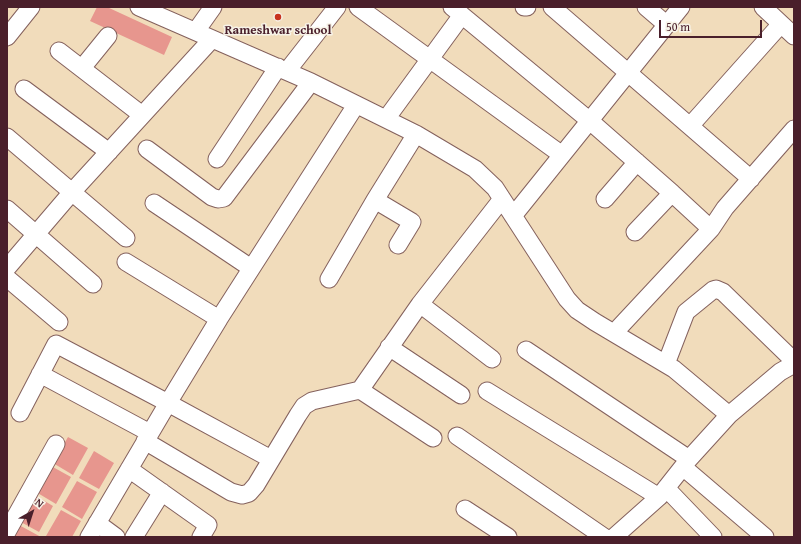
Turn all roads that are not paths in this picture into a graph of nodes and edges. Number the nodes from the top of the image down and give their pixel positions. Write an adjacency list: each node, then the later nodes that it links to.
1 (31, 7): 19 (street)
2 (139, 7): 12 (street)
3 (213, 7): 16 (street)
4 (336, 7): 24 (street)
5 (358, 7): 22 (street)
6 (524, 7): 7 (street)
7 (527, 7)
8 (552, 7): 25 (street)
9 (646, 7): 15 (street)
10 (681, 7): 15 (street)
11 (763, 7): 14 (street)
12 (161, 11): 16 (street)
13 (457, 11): 22 (street); 31 (street)
14 (781, 24): 18 (street); 32 (street)
15 (667, 25): 25 (street)
16 (196, 31): 20 (street)
17 (108, 36): 23 (street)
18 (794, 36)
19 (7, 37)
20 (212, 38): 24 (street); 29 (street)
21 (59, 51): 23 (street)
22 (430, 59): 30 (street); 38 (street)
23 (82, 68): 29 (street)
24 (282, 69): 26 (street); 39 (street)
25 (628, 73): 31 (street); 32 (street)
26 (311, 82): 28 (street); 36 (street)
27 (24, 89): 37 (street)
28 (356, 105): 30 (street); 57 (street)
29 (142, 115): 37 (street)
30 (386, 120): 34 (street)
31 (590, 120): 38 (street); 40 (street)
32 (690, 126): 41 (street)
33 (794, 129): 41 (street)
34 (416, 134): 44 (street); 46 (street)
35 (7, 137): 42 (street)
36 (147, 149)
37 (109, 152): 42 (street)
38 (562, 155): 49 (street)
39 (217, 159)
40 (637, 162): 43 (street); 45 (street)
41 (751, 179): 50 (street)
42 (72, 192): 52 (street); 53 (street)
43 (672, 193): 50 (street); 51 (street)
44 (502, 199): 49 (street); 61 (street)
45 (605, 199)
46 (375, 200): 54 (street); 59 (street)
47 (154, 203): 57 (street)
48 (7, 209): 52 (street)
49 (513, 216): 64 (street)
50 (710, 229): 64 (street)
51 (635, 232)
52 (36, 234): 56 (street); 60 (street)
53 (126, 238)
54 (398, 245)
55 (126, 262): 62 (street)
56 (7, 268)
57 (251, 268): 62 (street)
58 (7, 278): 63 (street)
59 (329, 279)
60 (93, 284)
61 (420, 304): 65 (street); 67 (street)
62 (219, 319): 74 (street)
63 (58, 322)
64 (614, 333): 69 (street)
65 (389, 347): 71 (street); 73 (street)
66 (526, 350): 82 (street)
67 (492, 359)
68 (793, 359): 69 (street); 76 (street)
69 (666, 364): 76 (street)
70 (40, 374): 74 (street); 75 (street); 78 (street)
71 (360, 390): 79 (street); 81 (street)
72 (487, 391): 85 (street)
73 (461, 395)
74 (168, 403): 78 (street); 81 (street)
75 (20, 414)
76 (729, 415): 82 (street)
77 (458, 436): 95 (street)
78 (148, 437): 81 (street); 83 (street)
79 (433, 438)
80 (56, 444): 86 (street)
81 (271, 459)
82 (686, 463): 85 (street); 97 (street)
83 (129, 469): 84 (street); 88 (street)
84 (162, 492): 92 (street); 93 (street)
85 (662, 493): 90 (street); 96 (street)
86 (12, 509): 89 (street)
87 (465, 509): 94 (street)
88 (93, 530): 91 (street)
89 (7, 532)
90 (710, 536)
91 (116, 537)
92 (134, 537)
93 (201, 537)
94 (508, 537)
95 (604, 537)
96 (614, 537)
97 (765, 537)

